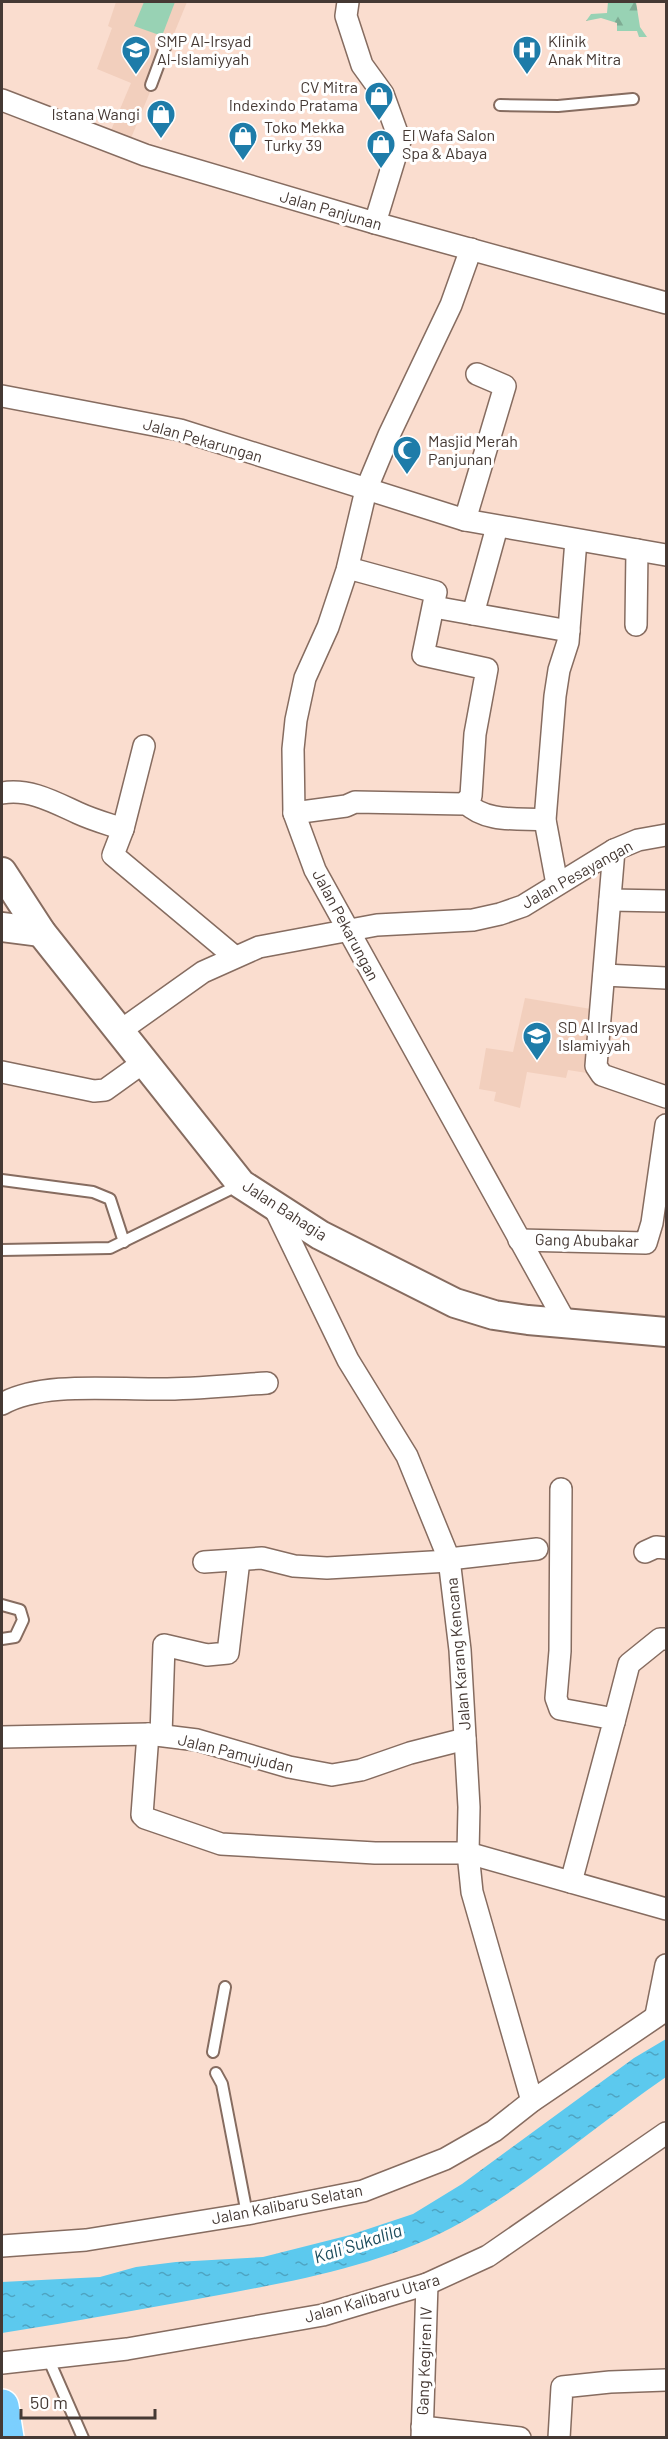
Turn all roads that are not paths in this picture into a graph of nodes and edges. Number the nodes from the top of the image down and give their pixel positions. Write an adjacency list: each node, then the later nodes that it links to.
1 (348, 2): 7 (street)
2 (167, 42): 3 (lane)
3 (151, 85)
4 (633, 99): 6 (lane)
5 (2, 100): 7 (street, Jalan Panjunan)
6 (500, 105)
7 (375, 223): 8 (street, Jalan Panjunan)
8 (471, 249): 9 (street, Jalan Panjunan); 12 (street)
9 (666, 303)
10 (477, 374): 13 (street)
11 (2, 396): 12 (street, Jalan Pekarungan)
12 (366, 490): 13 (street, Jalan Pekarungan); 18 (street, Jalan Pekarungan)
13 (465, 520): 14 (street, Jalan Pekarungan)
14 (497, 527): 15 (street, Jalan Pekarungan); 20 (street)
15 (576, 540): 16 (street, Jalan Pekarungan); 22 (street)
16 (637, 550): 17 (street, Jalan Pekarungan); 21 (street)
17 (666, 555)
18 (348, 568): 19 (street); 26 (street, Jalan Pekarungan)
19 (434, 607): 20 (street); 25 (street)
20 (472, 614): 22 (street)
21 (636, 626)
22 (569, 631): 27 (street)
23 (144, 746): 28 (street)
24 (2, 793): 28 (street)
25 (466, 803): 26 (street); 27 (street)
26 (294, 813): 36 (street, Jalan Pekarungan)
27 (545, 820): 32 (street)
28 (123, 830): 38 (street)
29 (666, 835): 30 (street, Jalan Pesayangan)
30 (614, 850): 32 (street, Jalan Pesayangan); 33 (street)
31 (2, 872): 37 (main road, Jalan Bahagia)
32 (557, 884): 36 (street, Jalan Pesayangan)
33 (610, 900): 34 (street); 39 (street)
34 (666, 901)
35 (2, 927): 37 (main road)
36 (347, 929): 38 (street, Jalan Pesayangan); 49 (street, Jalan Pekarungan)
37 (41, 932): 41 (main road, Jalan Bahagia)
38 (235, 957): 41 (street, Jalan Pesayangan)
39 (604, 975): 40 (street); 44 (street)
40 (666, 978)
41 (120, 1031): 42 (main road, Jalan Bahagia)
42 (144, 1062): 43 (street); 47 (main road, Jalan Bahagia)
43 (2, 1072)
44 (666, 1097)
45 (666, 1125): 49 (street, Gang Abubakar)
46 (2, 1180): 50 (lane)
47 (241, 1184): 48 (main road, Jalan Bahagia); 50 (lane)
48 (273, 1205): 52 (main road, Jalan Bahagia); 61 (street, Jalan Karang Kencana)
49 (519, 1240): 52 (street, Jalan Pekarungan)
50 (124, 1242): 51 (lane)
51 (2, 1250)
52 (567, 1325): 53 (main road, Jalan Bahagia)
53 (666, 1332)
54 (267, 1383): 55 (street)
55 (2, 1404)
56 (561, 1489): 66 (street)
57 (666, 1548): 59 (street)
58 (537, 1549): 61 (street)
59 (645, 1552)
60 (239, 1560): 61 (street); 62 (street); 67 (street)
61 (449, 1560): 69 (street, Jalan Karang Kencana)
62 (204, 1562)
63 (2, 1605): 64 (lane)
64 (2, 1639)
65 (666, 1639): 66 (street)
66 (614, 1722): 71 (street)
67 (154, 1734): 68 (street, Jalan Pamujudan); 69 (street, Jalan Pamujudan); 70 (street)
68 (2, 1737)
69 (465, 1739): 70 (street, Jalan Karang Kencana)
70 (468, 1853): 71 (street); 78 (street, Jalan Karang Kencana)
71 (571, 1882): 72 (street)
72 (665, 1905)
73 (666, 1965): 75 (street)
74 (225, 1987): 76 (lane)
75 (661, 2012): 78 (street, Jalan Kalibaru Selatan)
76 (213, 2052)
77 (216, 2073): 80 (lane)
78 (532, 2101): 80 (street, Jalan Kalibaru Selatan)
79 (666, 2133): 82 (street, Jalan Kalibaru Utara)
80 (247, 2214): 81 (street, Jalan Kalibaru Selatan)
81 (2, 2246)
82 (427, 2284): 83 (street, Jalan Kalibaru Utara); 87 (street, Gang Kegiren IV)
83 (48, 2358): 84 (street, Jalan Kalibaru Utara); 89 (lane)
84 (2, 2363)
85 (666, 2380): 91 (street)
86 (2, 2406): 88 (highway)
87 (422, 2432): 90 (street)
88 (7, 2438)
89 (83, 2438)
90 (520, 2438)
91 (559, 2438)

